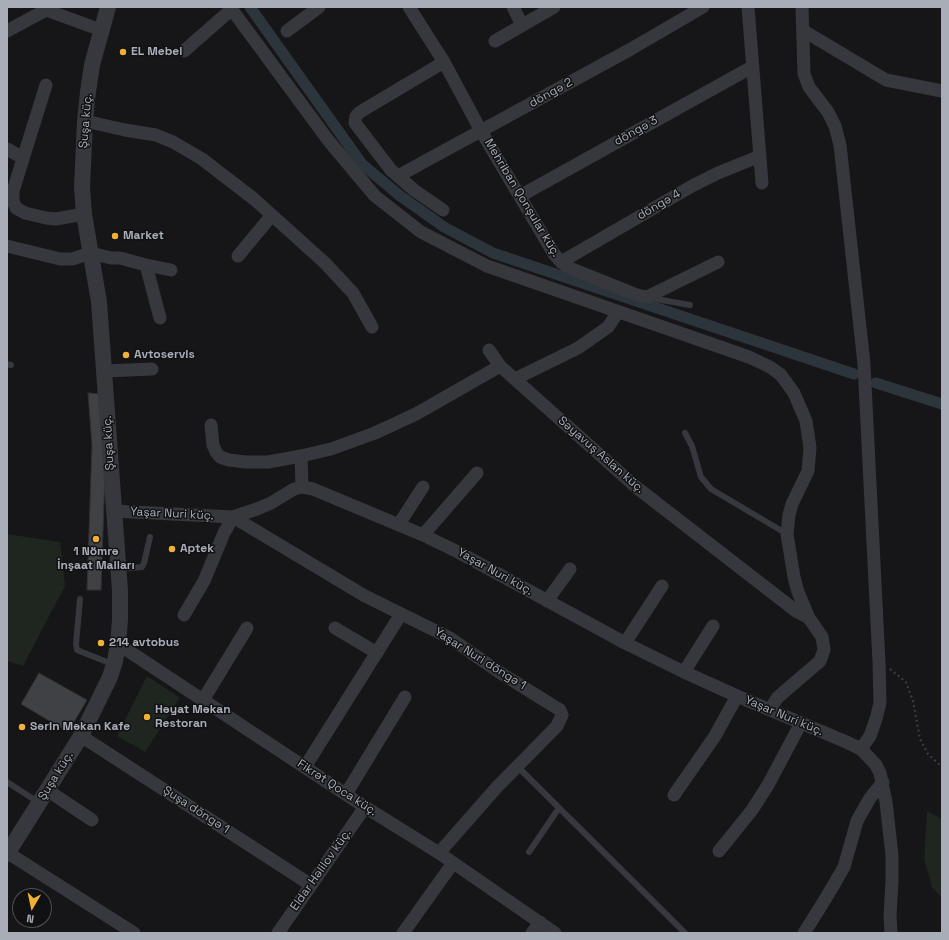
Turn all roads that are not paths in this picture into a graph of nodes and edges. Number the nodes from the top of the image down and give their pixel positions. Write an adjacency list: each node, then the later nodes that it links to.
1 (108, 7): 12 (street, Şuşa küç.)
2 (319, 7): 14 (street)
3 (513, 7): 11 (street)
4 (554, 7): 11 (street)
5 (703, 7): 23 (street, döngə 2)
6 (748, 7): 19 (street)
7 (802, 7): 15 (street)
8 (47, 8): 12 (street); 13 (street)
9 (231, 8): 17 (street); 42 (street)
10 (415, 9): 18 (street, Mehriban Qonşular küç.)
11 (522, 25): 16 (street)
12 (101, 30): 22 (street, Şuşa küç.)
13 (7, 31)
14 (287, 31)
15 (804, 31): 21 (street); 84 (street)
16 (495, 41)
17 (184, 51)
18 (444, 62): 23 (street, Mehriban Qonşular küç.); 27 (street)
19 (752, 66): 25 (street); 29 (street, döngə 3)
20 (46, 85): 26 (street)
21 (942, 91)
22 (85, 120): 31 (street, Şuşa küç.); 32 (street)
23 (481, 131): 27 (street, döngə 2); 29 (street, Mehriban Qonşular küç.)
24 (7, 150): 26 (street)
25 (760, 156): 28 (street); 36 (street, döngə 4)
26 (23, 158): 31 (street)
27 (398, 176): 30 (street)
28 (762, 183)
29 (520, 196): 36 (street, Mehriban Qonşular küç.)
30 (443, 210)
31 (84, 214): 34 (street, Şuşa küç.)
32 (272, 215): 35 (street); 44 (street)
33 (7, 246): 34 (street)
34 (91, 253): 38 (street); 48 (street, Şuşa küç.)
35 (238, 256)
36 (561, 262): 40 (street, Mehriban Qonşular küç.)
37 (718, 262): 40 (street)
38 (146, 265): 39 (street); 43 (street)
39 (171, 270)
40 (647, 297): 41 (lane)
41 (690, 305)
42 (618, 312): 49 (street); 59 (street)
43 (160, 318)
44 (372, 327)
45 (489, 350): 46 (street, Səyavuş Aslan küç.)
46 (500, 366): 49 (street, Səyavuş Aslan küç.); 52 (street)
47 (152, 369): 48 (street)
48 (105, 371): 56 (street, Şuşa küç.)
49 (515, 379): 69 (street, Səyavuş Aslan küç.)
50 (211, 425): 52 (street)
51 (685, 433): 59 (lane)
52 (301, 456): 54 (street)
53 (477, 473): 60 (street)
54 (302, 487): 57 (street, Yaşar Nuri küç.); 58 (street, Yaşar Nuri küç.)
55 (423, 487): 58 (street)
56 (113, 510): 57 (street, Yaşar Nuri küç.); 62 (street, Şuşa küç.)
57 (232, 517): 67 (street, Yaşar Nuri döngə 1); 68 (street)
58 (399, 524): 60 (street, Yaşar Nuri küç.)
59 (787, 534): 69 (street)
60 (423, 535): 66 (street, Yaşar Nuri küç.)
61 (150, 537): 62 (lane)
62 (118, 569): 74 (street, Şuşa küç.)
63 (570, 569): 66 (street)
64 (662, 586): 73 (street)
65 (80, 600): 76 (lane)
66 (547, 601): 73 (street, Yaşar Nuri küç.)
67 (401, 614): 75 (street); 85 (street, Yaşar Nuri döngə 1)
68 (184, 615)
69 (809, 618): 81 (street, Səyavuş Aslan küç.)
70 (713, 626): 77 (street)
71 (247, 628): 80 (street)
72 (335, 628): 75 (street)
73 (625, 643): 77 (street, Yaşar Nuri küç.)
74 (118, 644): 76 (street, Şuşa küç.); 80 (street, Fikrət Qoca küç.)
75 (377, 653): 86 (street)
76 (114, 665): 83 (street, Şuşa küç.)
77 (684, 672): 78 (street, Yaşar Nuri küç.)
78 (737, 696): 81 (street, Yaşar Nuri küç.); 90 (street)
79 (405, 697): 89 (street)
80 (203, 700): 86 (street, Fikrət Qoca küç.)
81 (770, 710): 82 (street, Yaşar Nuri küç.)
82 (801, 723): 84 (street, Yaşar Nuri küç.); 96 (street)
83 (81, 736): 91 (street, Şuşa küç.); 100 (street, Şuşa döngə 1)
84 (861, 749): 88 (street)
85 (517, 766): 93 (lane); 98 (street, Yaşar Nuri döngə 1)
86 (306, 767): 89 (street, Fikrət Qoca küç.)
87 (7, 782): 91 (lane)
88 (883, 782): 108 (street); 109 (street)
89 (346, 794): 92 (street, Fikrət Qoca küç.)
90 (674, 795)
91 (44, 796): 94 (street); 95 (street, Şuşa küç.)
92 (364, 807): 98 (street, Fikrət Qoca küç.); 100 (street, Eldar Həlilov küç.)
93 (559, 808): 97 (lane); 107 (lane)
94 (92, 820)
95 (9, 845): 102 (street)
96 (719, 851)
97 (529, 852)
98 (439, 853): 99 (street, Fikrət Qoca küç.)
99 (452, 863): 101 (street, Fikrət Qoca küç.); 104 (street)
100 (311, 885): 103 (street, Eldar Həlilov küç.)
101 (540, 922): 105 (street); 106 (street, Fikrət Qoca küç.)
102 (134, 933)
103 (278, 933)
104 (403, 933)
105 (532, 933)
106 (555, 933)
107 (685, 933)
108 (804, 933)
109 (891, 933)

